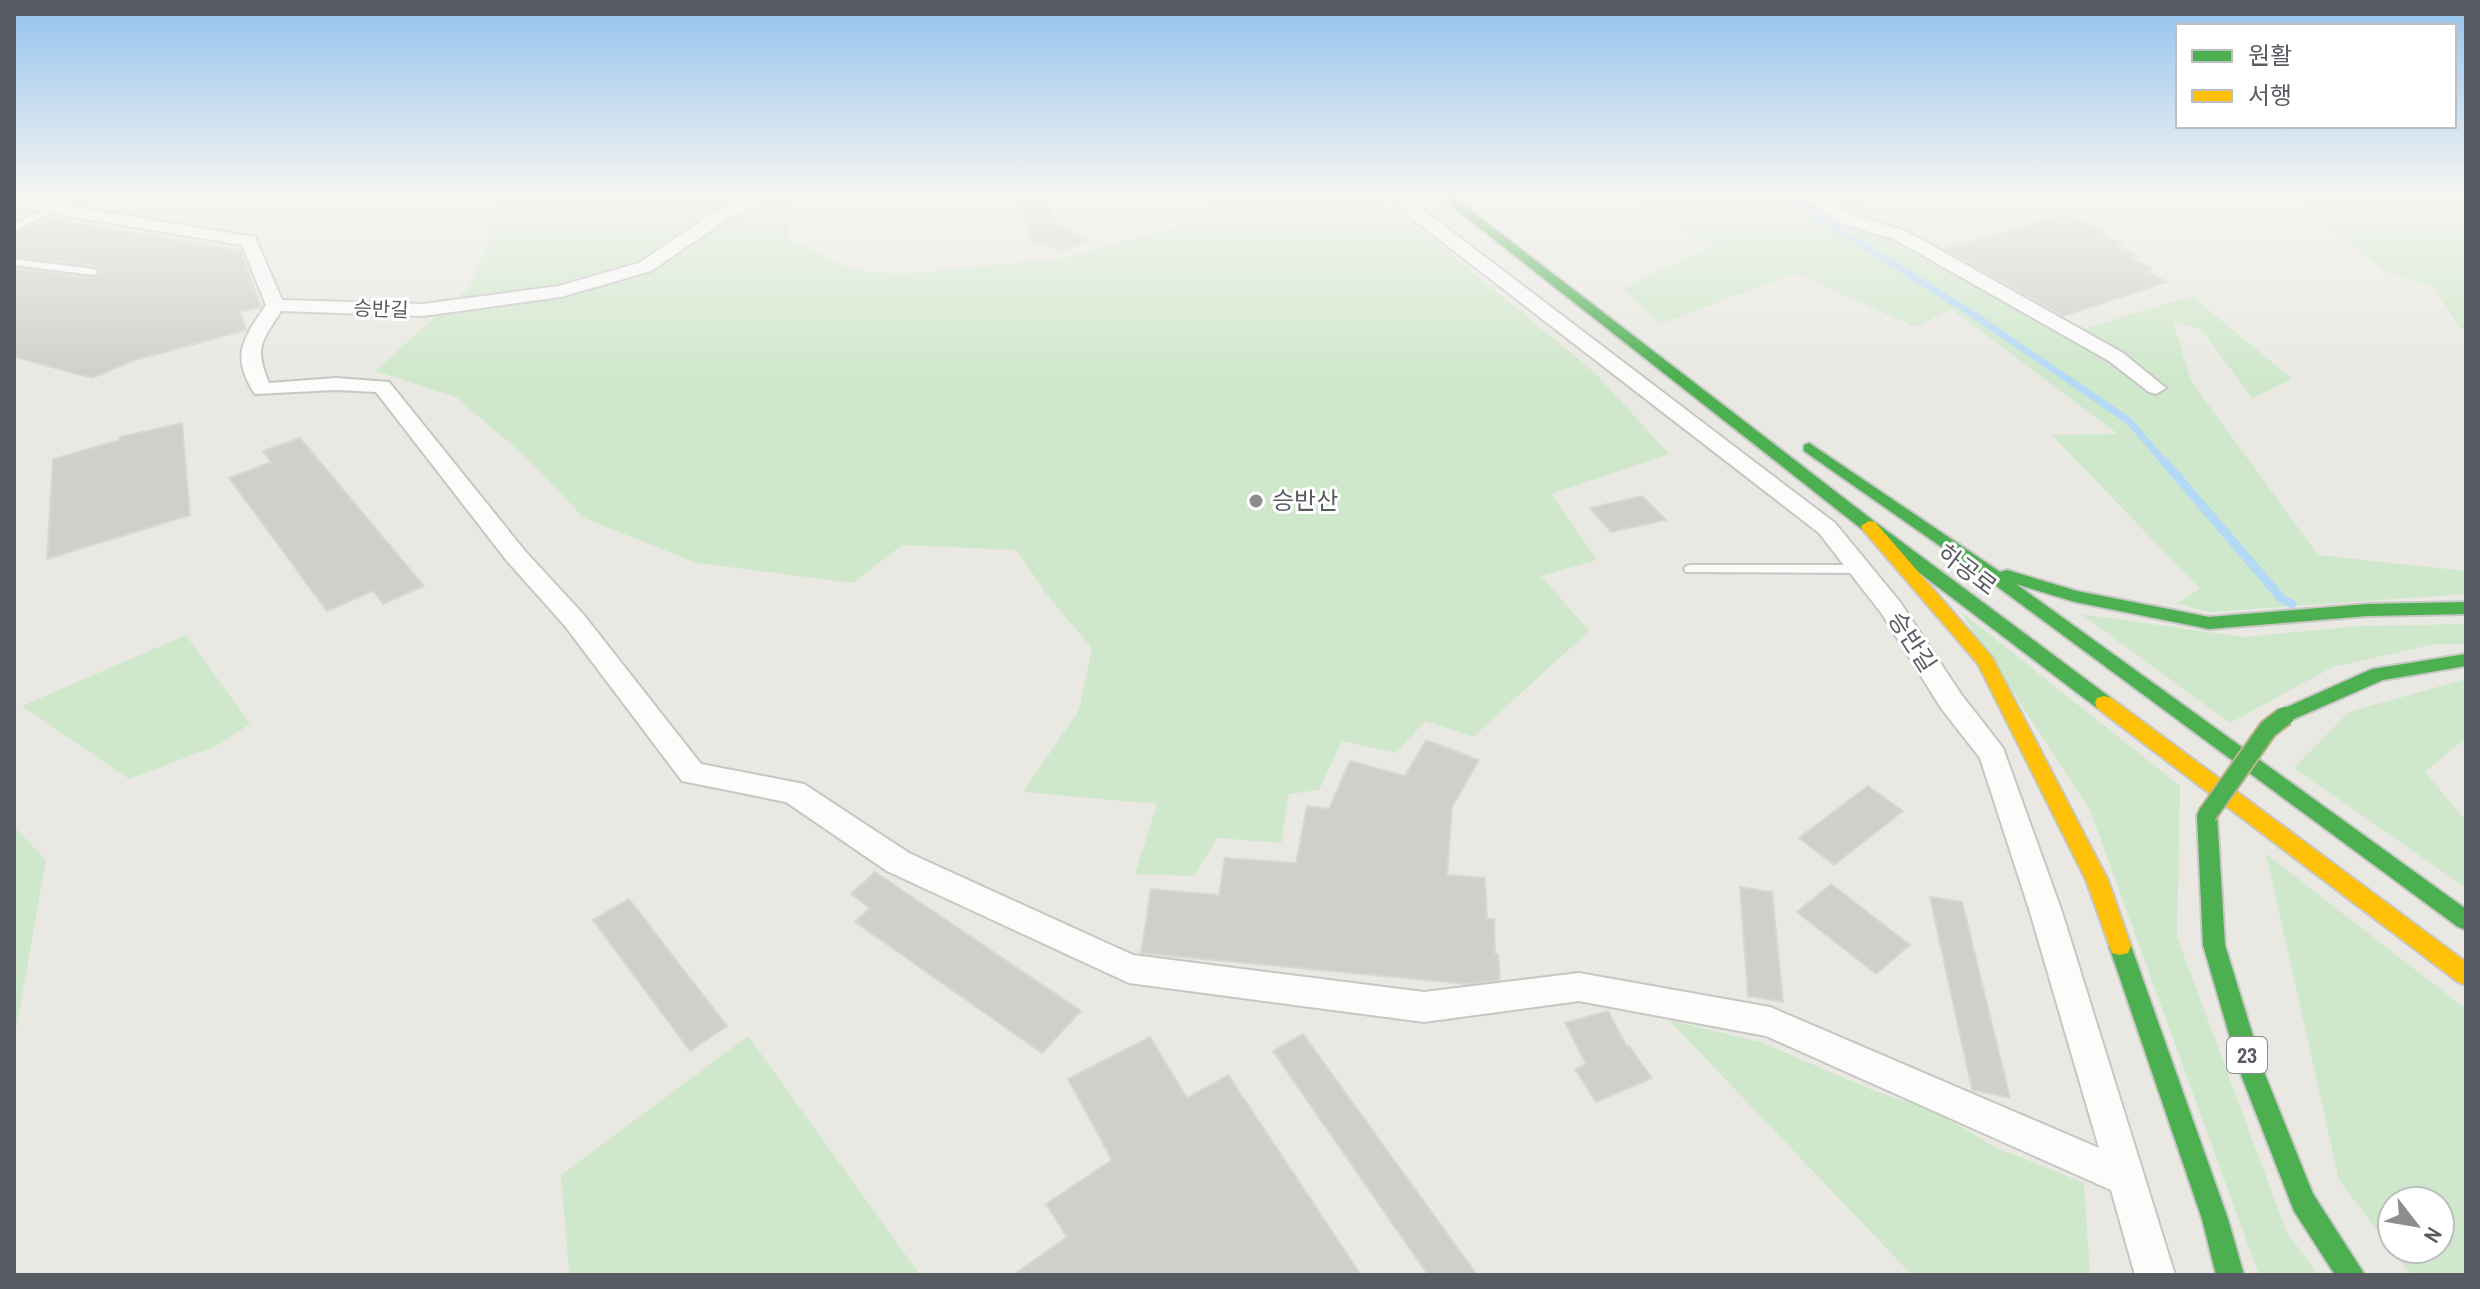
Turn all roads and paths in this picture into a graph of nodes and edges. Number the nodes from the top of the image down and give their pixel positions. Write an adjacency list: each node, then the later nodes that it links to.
1 (255, 256): 9 (street)
2 (661, 256): 9 (street, 승반길)
3 (1471, 256): 16 (street, 승반길)
4 (1522, 256): 13 (main road, 하공로)
5 (1539, 256): 10 (main road)
6 (1937, 256): 11 (street)
7 (14, 262): 8 (lane)
8 (94, 272)
9 (275, 305): 21 (street)
10 (1693, 365)
11 (2156, 388)
12 (1793, 437): 14 (main road, 하공로)
13 (1869, 526): 20 (main road, 하공로); 23 (main road)
14 (1982, 567): 17 (main road); 19 (main road, 하공로)
15 (1691, 569): 16 (lane)
16 (1860, 569): 21 (street, 승반길)
17 (2466, 608)
18 (2466, 660): 24 (main road, 23, bridge)
19 (2466, 921)
20 (2466, 975)
21 (2126, 1178): 22 (street, 승반길)
22 (2155, 1275)
23 (2230, 1275)
24 (2351, 1275)

